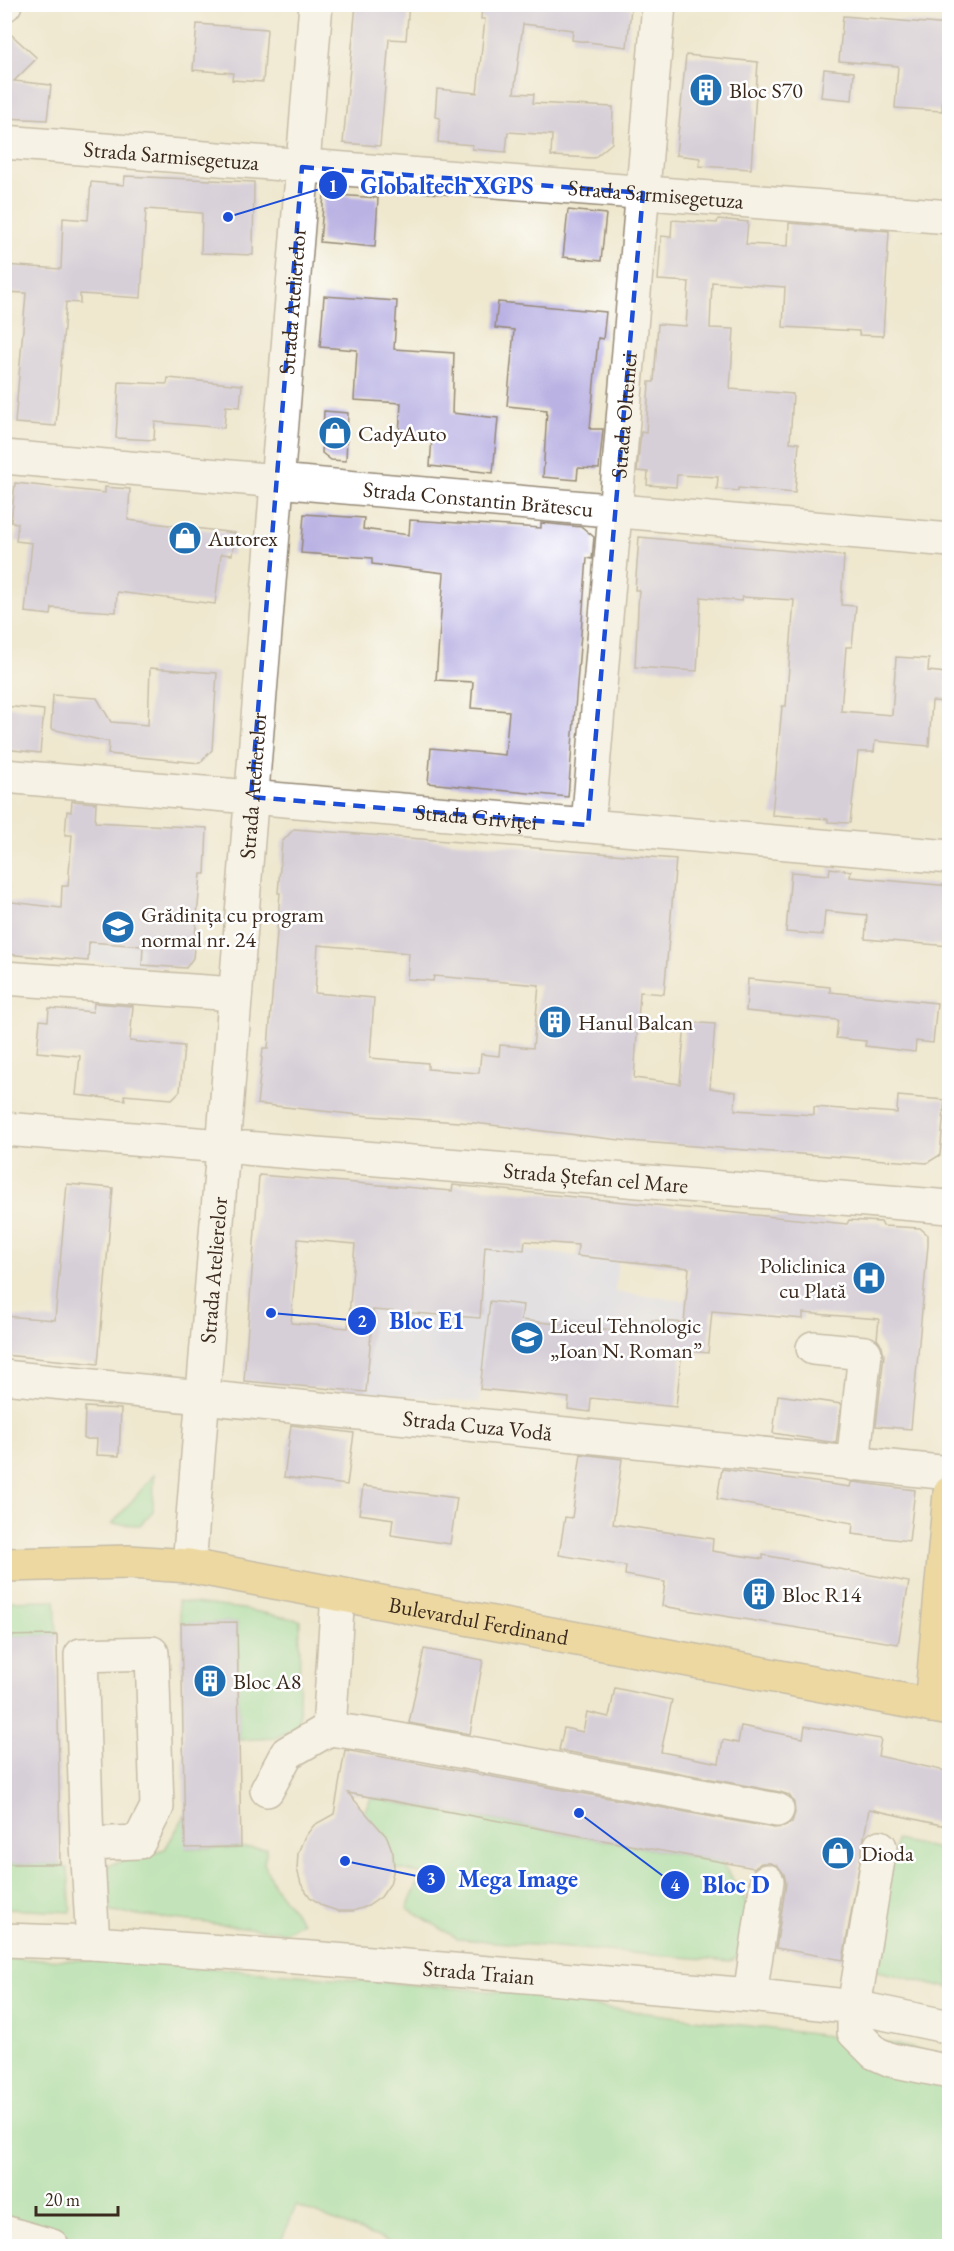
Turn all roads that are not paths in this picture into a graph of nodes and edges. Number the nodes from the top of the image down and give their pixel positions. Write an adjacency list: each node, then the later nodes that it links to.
1 (316, 4): 4 (street, Strada Atelierelor)
2 (659, 4): 5 (street, Strada Olteniei)
3 (4, 142): 4 (street, Strada Sarmisegetuza)
4 (302, 167): 5 (street, Strada Sarmisegetuza); 8 (street, Strada Atelierelor)
5 (643, 193): 6 (street, Strada Sarmisegetuza); 9 (street, Strada Olteniei)
6 (950, 217)
7 (4, 457): 8 (street, Strada Constantin Brătescu)
8 (277, 480): 9 (street, Strada Constantin Brătescu); 12 (street, Strada Atelierelor)
9 (616, 510): 10 (street, Strada Constantin Brătescu); 13 (street, Strada Olteniei)
10 (950, 540)
11 (4, 776): 12 (street, Strada Griviței)
12 (251, 796): 13 (street, Strada Griviței); 16 (street, Strada Atelierelor)
13 (588, 825): 14 (street, Strada Griviței)
14 (950, 857)
15 (4, 978): 16 (street)
16 (235, 994): 18 (street, Strada Atelierelor)
17 (4, 1129): 18 (street, Strada Ștefan cel Mare)
18 (234, 1147): 19 (street, Strada Ștefan cel Mare); 22 (street, Strada Atelierelor)
19 (949, 1207)
20 (813, 1348): 23 (street)
21 (4, 1377): 22 (street, Strada Cuza Vodă)
22 (202, 1397): 23 (street, Strada Cuza Vodă); 27 (street, Strada Atelierelor)
23 (853, 1464): 24 (street, Strada Cuza Vodă)
24 (950, 1473)
25 (950, 1493): 29 (main road)
26 (4, 1565): 27 (main road, Bulevardul Ferdinand)
27 (189, 1566): 28 (main road, Bulevardul Ferdinand)
28 (338, 1594): 29 (main road, Bulevardul Ferdinand); 30 (street)
29 (940, 1708)
30 (329, 1729): 31 (street); 32 (street)
31 (267, 1790)
32 (777, 1810)
33 (87, 1844): 33 (street); 37 (street)
34 (880, 1847): 39 (street)
35 (766, 1881): 38 (street)
36 (4, 1940): 37 (street, Strada Traian)
37 (93, 1943): 38 (street, Strada Traian)
38 (750, 1995): 39 (street, Strada Traian)
39 (854, 2020): 40 (street, Strada Traian); 41 (street)
40 (950, 2027)
41 (950, 2072)
42 (4, 2232): 43 (street)
43 (52, 2247)

